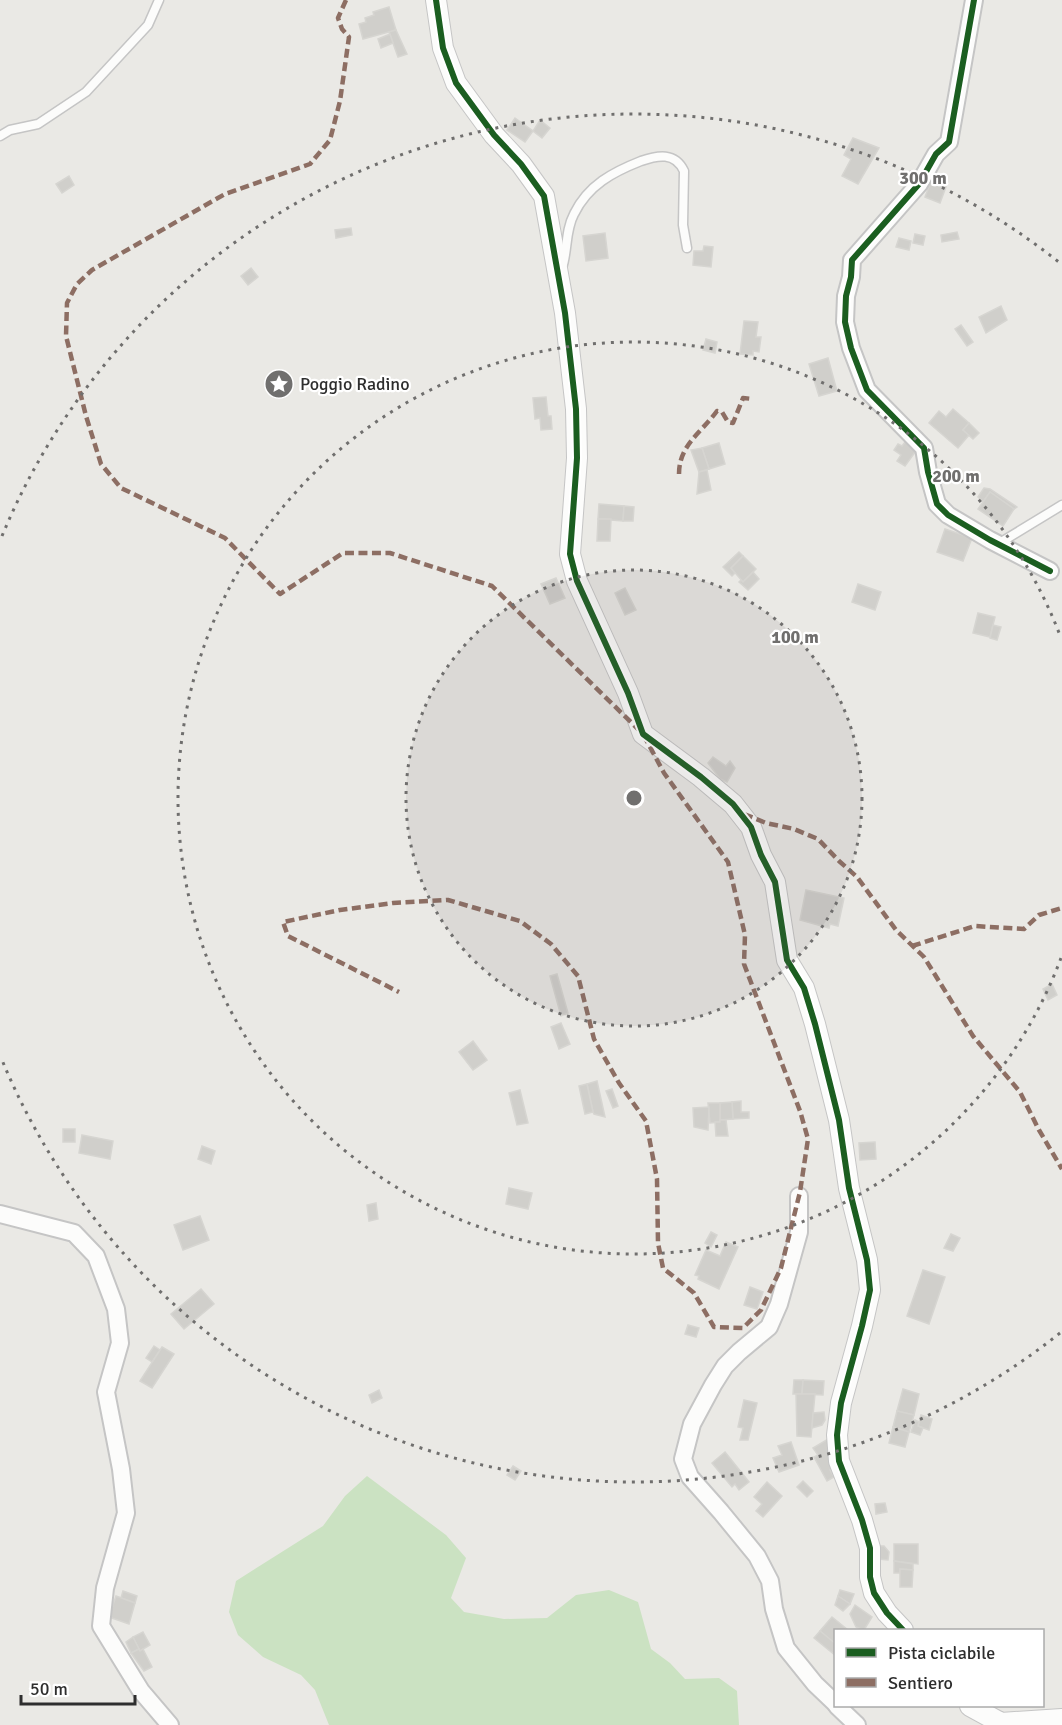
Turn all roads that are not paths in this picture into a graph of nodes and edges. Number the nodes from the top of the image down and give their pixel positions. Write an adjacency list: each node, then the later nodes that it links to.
1 (159, 0): 4 (lane)
2 (436, 0): 6 (street)
3 (974, 0): 8 (street)
4 (0, 136)
5 (687, 248): 6 (lane)
6 (558, 276): 12 (street)
7 (1062, 505): 8 (lane)
8 (998, 544): 9 (street)
9 (1050, 571)
10 (799, 1196): 13 (street)
11 (0, 1214): 17 (street)
12 (902, 1629)
13 (834, 1703)
14 (838, 1707): 18 (street)
15 (972, 1707): 16 (street)
16 (1062, 1719)
17 (170, 1725)
18 (857, 1725)

